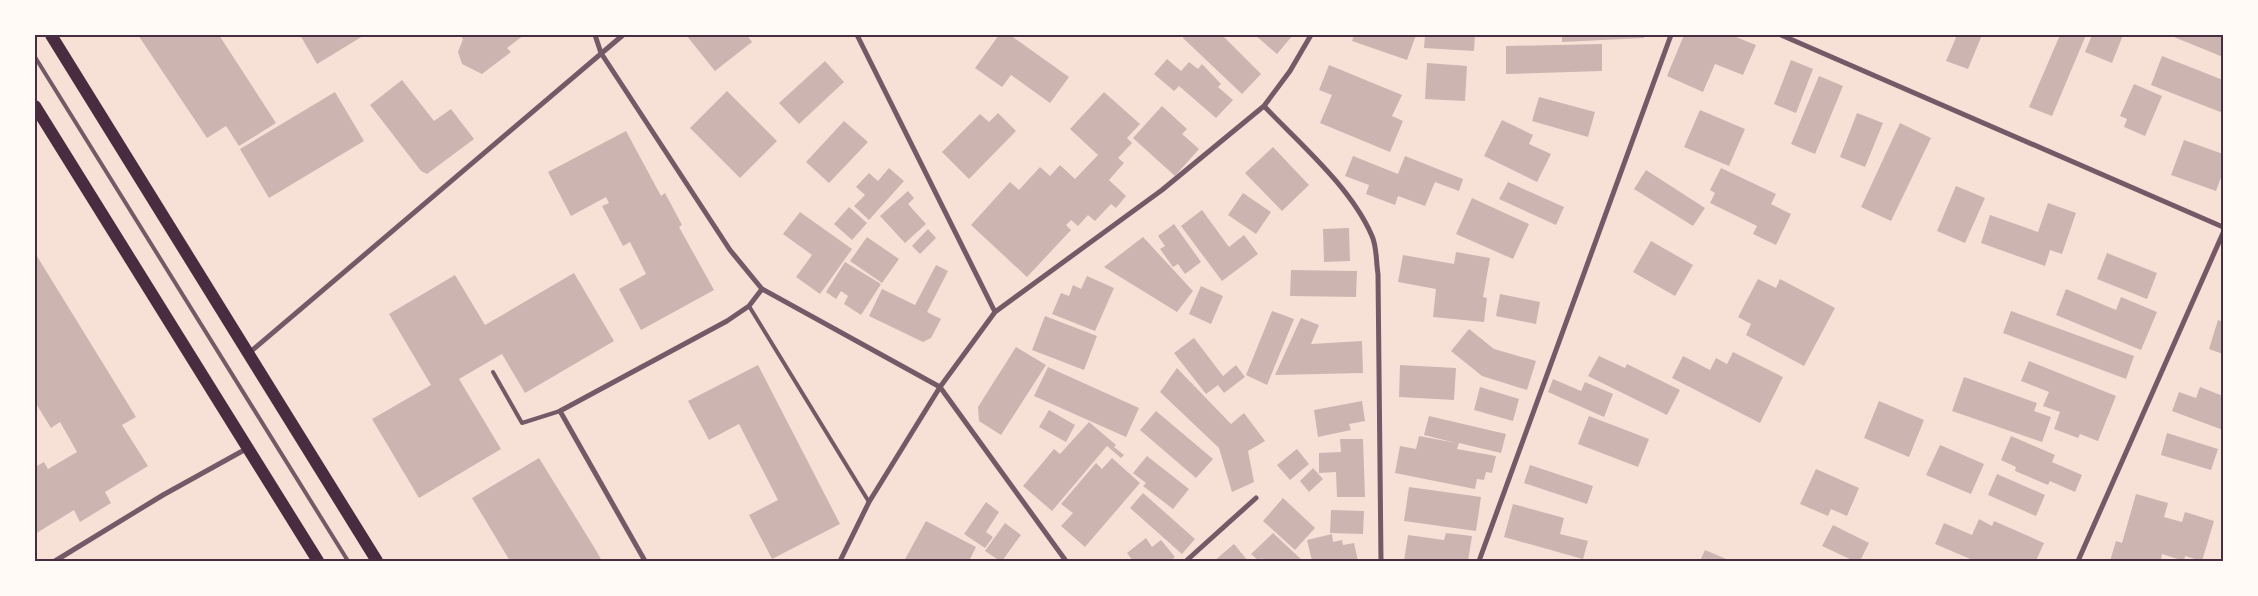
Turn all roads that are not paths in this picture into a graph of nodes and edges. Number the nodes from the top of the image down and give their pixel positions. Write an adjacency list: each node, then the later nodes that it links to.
1 (51, 35): 17 (main road)
2 (595, 35): 8 (street)
3 (623, 35): 8 (street)
4 (857, 35): 16 (street)
5 (1310, 35): 11 (street)
6 (1670, 35): 33 (street)
7 (1781, 35): 12 (street)
8 (601, 53): 14 (street); 17 (street)
9 (35, 57): 26 (lane)
10 (35, 106): 21 (main road)
11 (1264, 106): 16 (street); 32 (street)
12 (2223, 227)
13 (2223, 233): 34 (street)
14 (762, 289): 15 (street); 19 (street)
15 (749, 306): 20 (street); 23 (lane)
16 (995, 312): 19 (street)
17 (249, 353): 27 (main road)
18 (493, 372): 20 (lane)
19 (940, 387): 23 (street); 30 (street)
20 (560, 411): 28 (street)
21 (247, 448): 24 (street); 25 (main road)
22 (1256, 498): 31 (street)
23 (869, 502): 29 (street)
24 (55, 561)
25 (318, 561)
26 (348, 561)
27 (377, 561)
28 (645, 561)
29 (840, 561)
30 (1066, 561)
31 (1186, 561)
32 (1380, 561)
33 (1479, 561)
34 (2078, 561)

